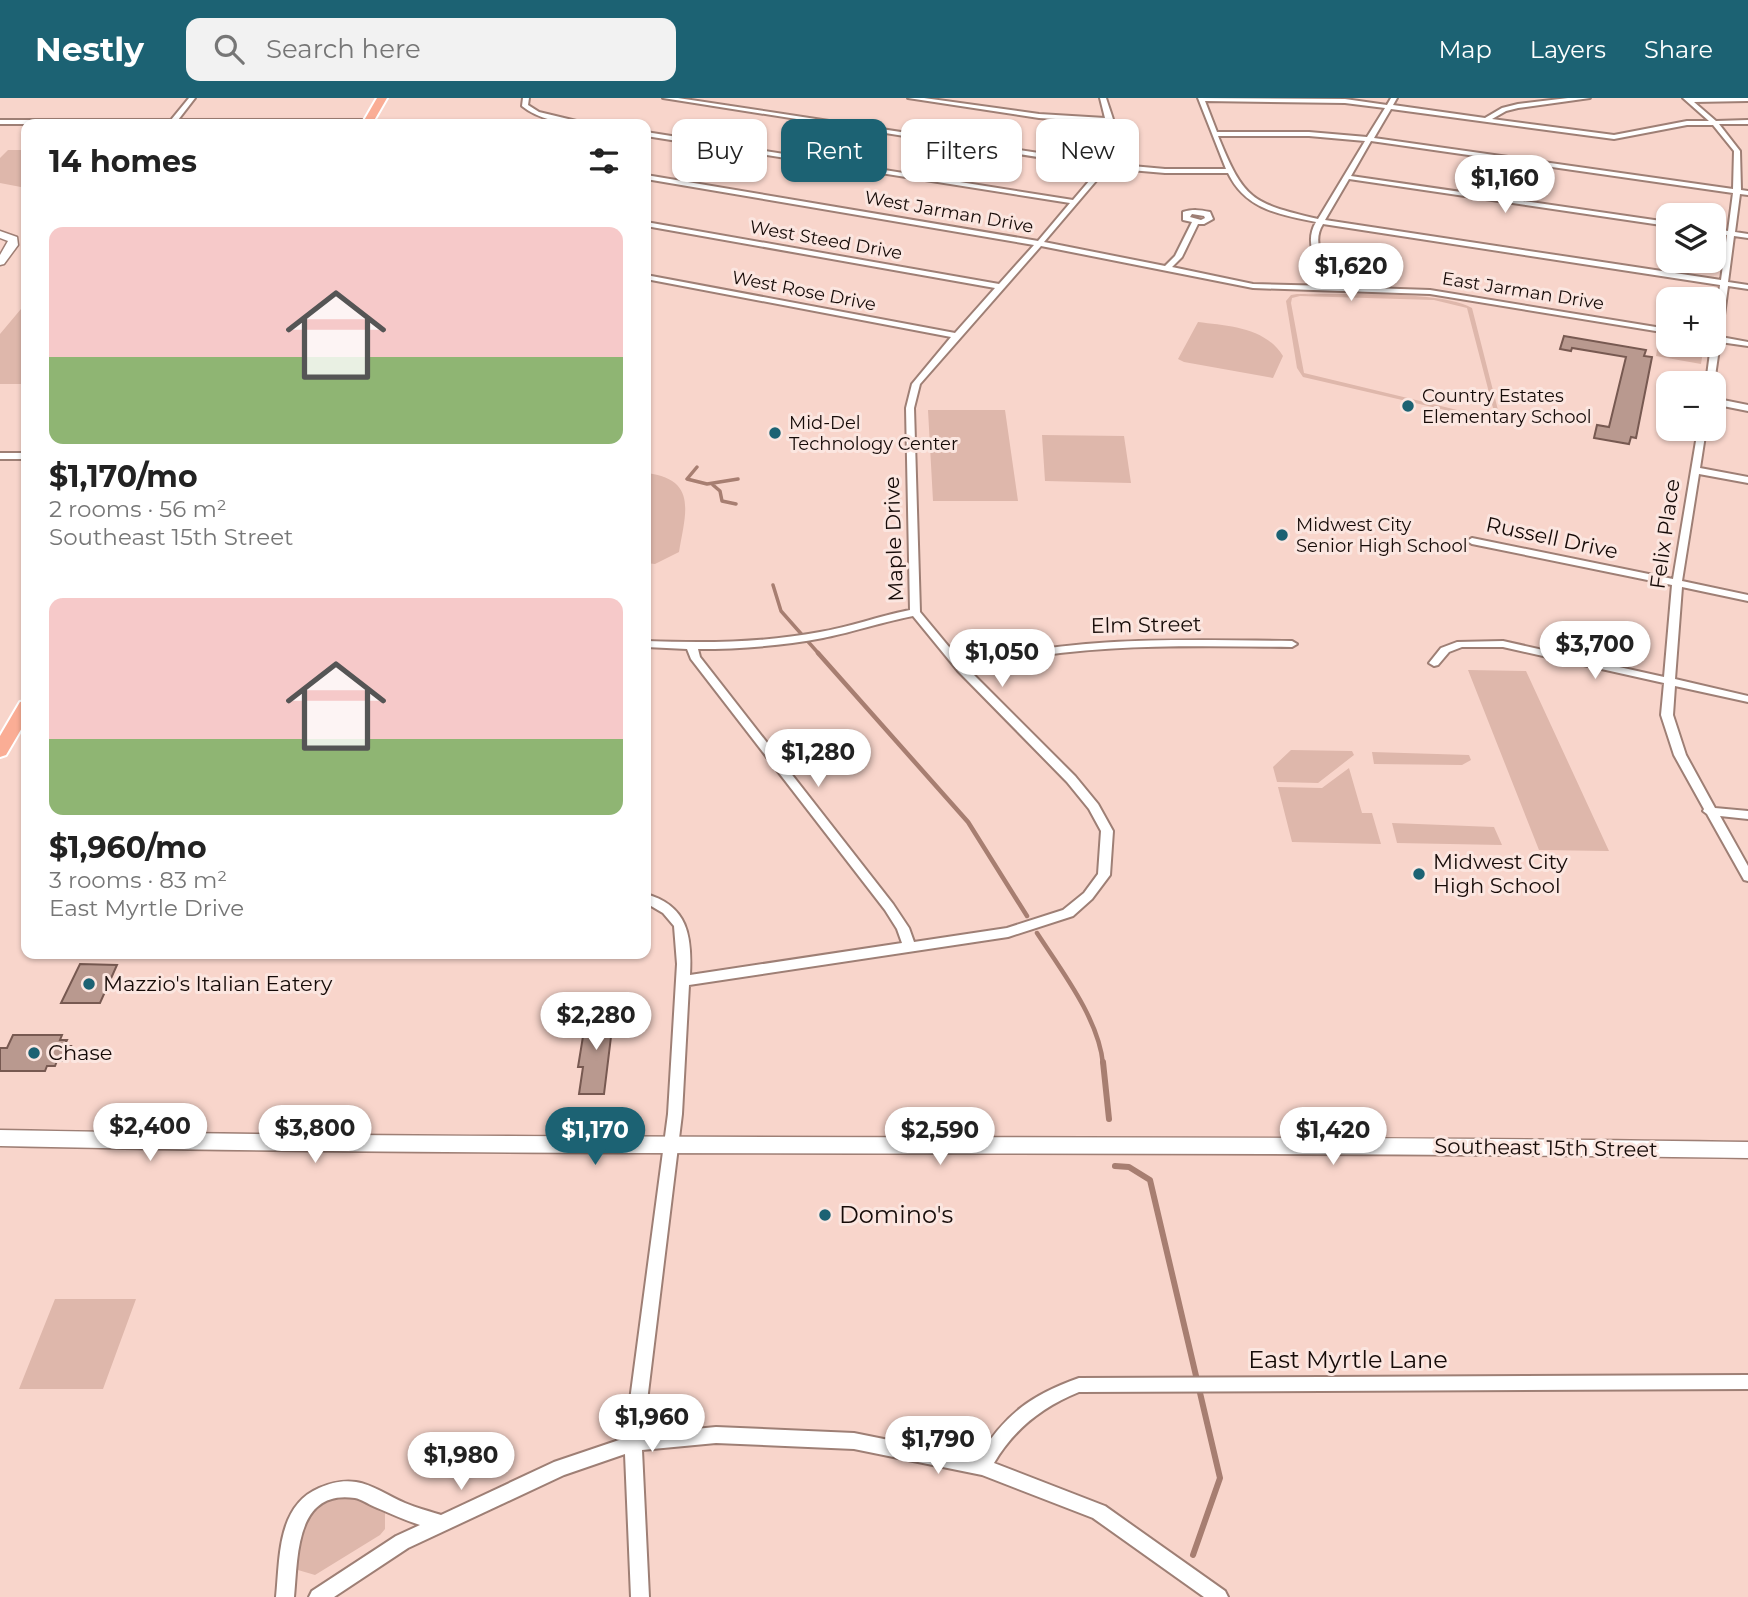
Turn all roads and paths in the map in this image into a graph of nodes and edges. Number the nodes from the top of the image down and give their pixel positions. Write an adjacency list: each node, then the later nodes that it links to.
1 (192, 98): 13 (street)
2 (382, 98): 14 (main road)
3 (666, 98): 26 (street)
4 (911, 98): 16 (street)
5 (1103, 98): 17 (street)
6 (1394, 98): 12 (street)
7 (1587, 98): 18 (street)
8 (1202, 99): 12 (street); 23 (street)
9 (1687, 99): 10 (street); 21 (street)
10 (1748, 99)
11 (525, 102): 15 (street)
12 (1389, 107): 18 (street); 25 (street)
13 (175, 119)
14 (369, 119)
15 (562, 119)
16 (1092, 119)
17 (1109, 119)
18 (1486, 120): 21 (street)
19 (0, 122): 20 (street)
20 (21, 122)
21 (1714, 122): 22 (street); 32 (street)
22 (1748, 122)
23 (1215, 134): 25 (street); 28 (street)
24 (651, 135): 34 (street)
25 (1368, 139): 29 (street); 32 (street)
26 (1036, 155)
27 (1139, 169): 28 (street)
28 (1232, 171): 35 (street)
29 (1347, 177): 35 (street); 37 (street)
30 (651, 178): 43 (street, West Jarman Drive)
31 (1093, 182): 34 (street, Maple Drive)
32 (1737, 191): 33 (street); 41 (street)
33 (1748, 193)
34 (1075, 202): 43 (street, Maple Drive)
35 (1319, 220): 47 (street); 51 (street)
36 (1196, 221): 45 (street)
37 (1656, 222)
38 (651, 225): 48 (street, West Steed Drive)
39 (1726, 233): 41 (street)
40 (0, 234): 44 (main road)
41 (1731, 234): 42 (street); 47 (street)
42 (1748, 236)
43 (1040, 243): 45 (street, East Jarman Drive); 48 (street, Maple Drive)
44 (0, 262)
45 (1167, 269): 51 (street, East Jarman Drive)
46 (651, 278): 53 (street, West Rose Drive)
47 (1726, 284): 49 (street); 50 (street)
48 (1000, 287): 53 (street, Maple Drive)
49 (1725, 287)
50 (1748, 287)
51 (1337, 289): 52 (street, East Jarman Drive)
52 (1656, 329)
53 (957, 336): 66 (street, Maple Drive)
54 (1726, 340): 55 (street)
55 (1748, 344)
56 (1726, 404): 57 (street)
57 (1748, 408)
58 (1700, 441): 61 (street, Felix Place)
59 (0, 456): 60 (street)
60 (21, 456)
61 (1694, 470): 62 (street); 64 (street, Felix Place)
62 (1748, 480)
63 (1472, 541): 64 (street, Russell Drive)
64 (1677, 583): 65 (street, Russell Drive); 72 (street, Felix Place)
65 (1748, 597)
66 (915, 612): 69 (street); 71 (street, Maple Drive)
67 (651, 644): 69 (street)
68 (1292, 644): 71 (street, Elm Street)
69 (691, 645): 80 (street)
70 (1434, 663): 72 (street)
71 (962, 669): 80 (street, Maple Drive)
72 (1668, 682): 73 (street); 76 (street, Felix Place)
73 (1748, 699)
74 (21, 715): 75 (main road)
75 (0, 751)
76 (1709, 811): 77 (street); 78 (street, Felix Place)
77 (1748, 815)
78 (1748, 877)
79 (651, 901): 81 (street)
80 (910, 947): 81 (street, Maple Drive)
81 (684, 982): 83 (street)
82 (0, 1138): 83 (main road, Southeast 15th Street)
83 (670, 1146): 84 (main road, Southeast 15th Street); 86 (street)
84 (1748, 1150)
85 (1748, 1382): 87 (street, East Myrtle Lane)
86 (633, 1443): 87 (street); 88 (street); 91 (street)
87 (982, 1467): 92 (street)
88 (441, 1523): 89 (street); 90 (street)
89 (285, 1597)
90 (318, 1597)
91 (640, 1597)
92 (1219, 1597)

